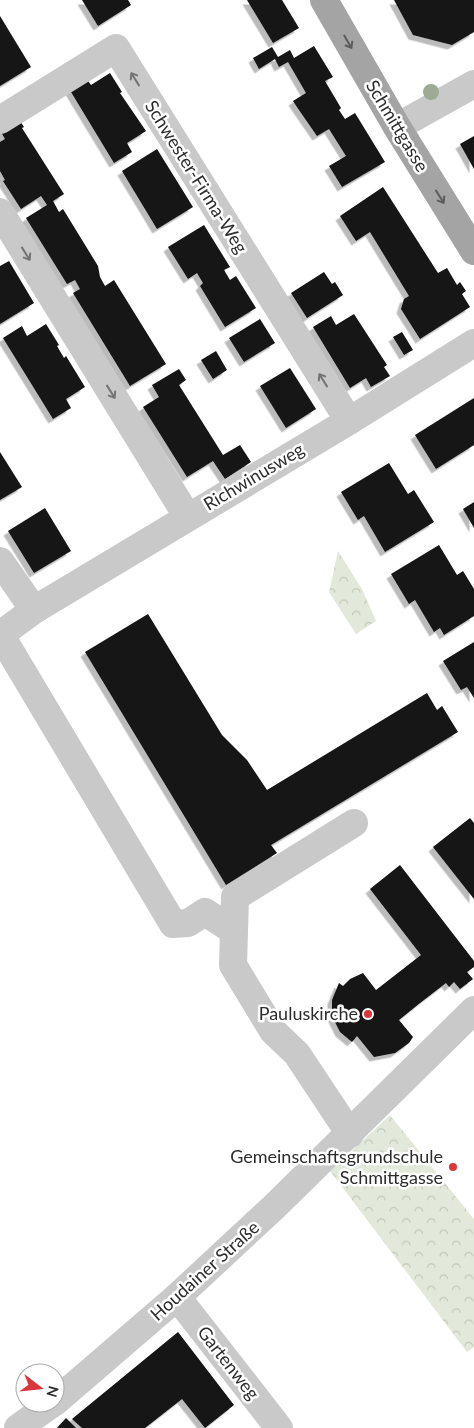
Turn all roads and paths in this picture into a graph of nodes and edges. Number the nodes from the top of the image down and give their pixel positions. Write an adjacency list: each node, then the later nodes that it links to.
1 (324, 0): 4 (main road, Schmittgasse, one-way to 4)
2 (474, 84): 4 (street)
3 (0, 120): 8 (street, Schwester-Firma-Weg, one-way to 3)
4 (397, 127): 6 (main road, Schmittgasse, one-way to 6)
5 (0, 212): 9 (street, one-way to 9)
6 (474, 251)
7 (474, 343): 8 (street, Richwinusweg)
8 (349, 421): 9 (street, Richwinusweg)
9 (187, 516): 11 (street, Richwinusweg)
10 (0, 561): 11 (street)
11 (34, 610): 12 (street, Richwinusweg)
12 (0, 634): 14 (street)
13 (354, 823): 14 (street)
14 (234, 931): 16 (street)
15 (474, 1010): 16 (street, Houdainer Straße)
16 (350, 1134): 17 (street, Houdainer Straße)
17 (177, 1298): 18 (street, Houdainer Straße); 21 (street, Gartenweg)
18 (65, 1393)
19 (39, 1413): 20 (street, Houdainer Straße)
20 (18, 1428)
21 (279, 1428)

